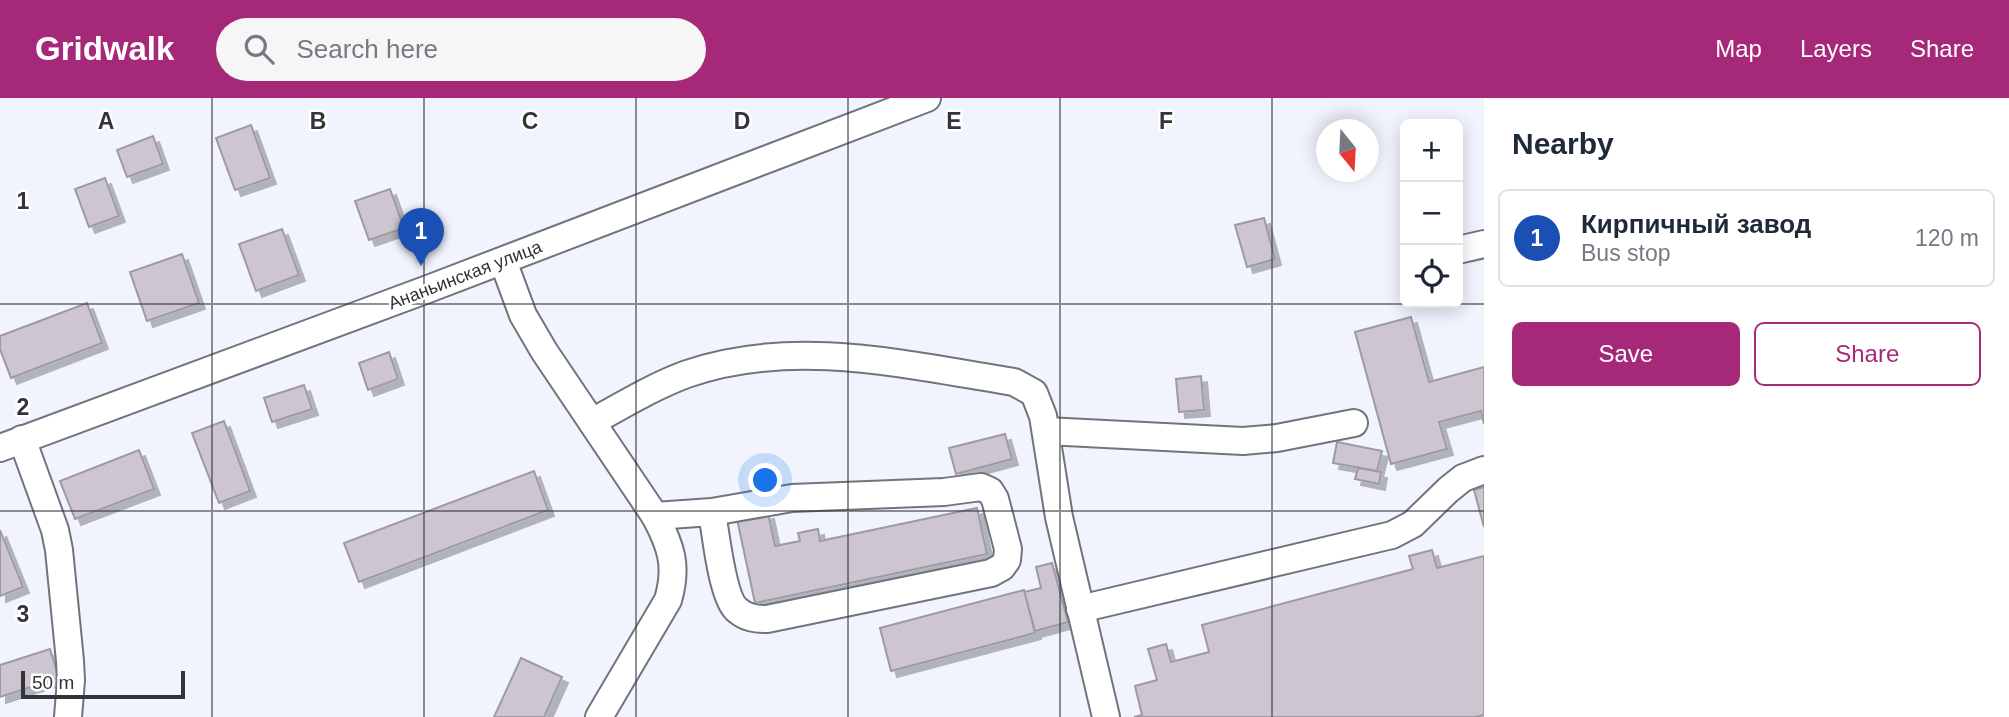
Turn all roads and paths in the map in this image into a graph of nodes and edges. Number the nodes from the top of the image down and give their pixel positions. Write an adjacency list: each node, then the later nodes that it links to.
1 (927, 98): 4 (street, Ананьинская улица)
2 (1484, 244): 3 (street)
3 (1463, 249)
4 (503, 261): 5 (street); 8 (street, Ананьинская улица)
5 (592, 422): 7 (street); 11 (street)
6 (1354, 423): 7 (street)
7 (1046, 431): 12 (street)
8 (11, 443): 14 (street)
9 (1484, 470): 12 (street)
10 (712, 512): 10 (street); 11 (street)
11 (654, 516): 13 (street)
12 (1080, 609): 15 (street)
13 (605, 713)
14 (68, 717)
15 (1106, 717)

